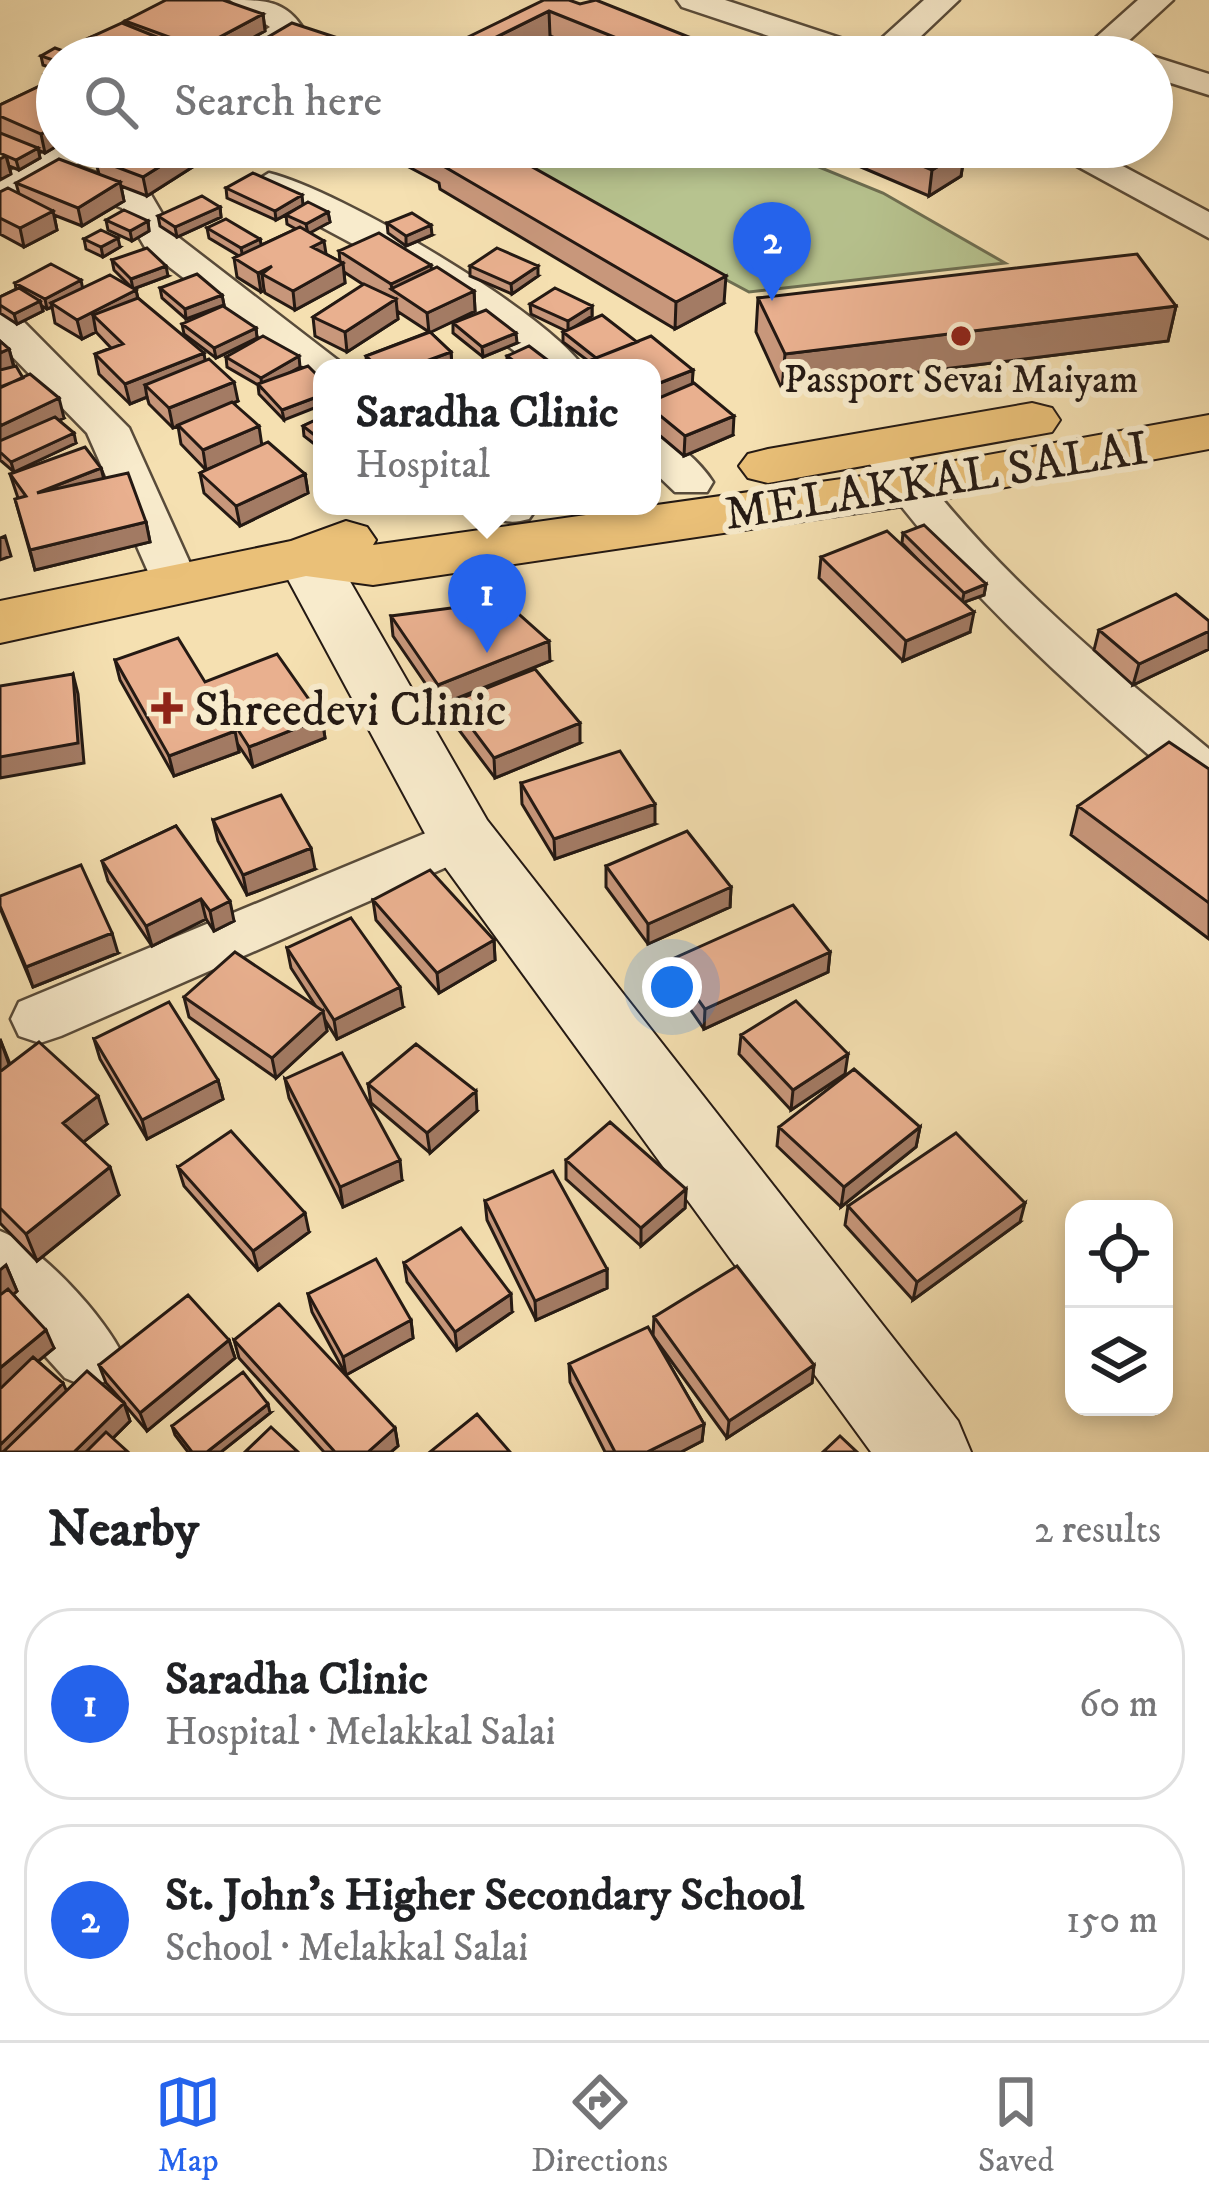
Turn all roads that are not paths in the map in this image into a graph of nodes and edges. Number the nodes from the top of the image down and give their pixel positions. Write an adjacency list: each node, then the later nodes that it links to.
1 (246, 0): 5 (street)
2 (693, 0): 6 (street)
3 (943, 0): 7 (street)
4 (1157, 0): 8 (street)
5 (277, 36)
6 (802, 36)
7 (903, 36)
8 (1124, 36)
9 (1173, 72): 10 (street)
10 (1209, 85)
11 (42, 168): 15 (street)
12 (83, 168): 18 (street)
13 (1099, 168): 16 (street)
14 (269, 184): 19 (street)
15 (0, 192)
16 (1209, 227)
17 (0, 321): 28 (street)
18 (314, 359)
19 (551, 359)
20 (1209, 393): 22 (main road, MELAKKAL SALAI)
21 (1209, 432): 22 (main road, MELAKKAL SALAI)
22 (892, 466): 23 (main road, MELAKKAL SALAI); 24 (main road, MELAKKAL SALAI); 30 (street)
23 (665, 472)
24 (661, 510)
25 (467, 515): 27 (main road, MELAKKAL SALAI)
26 (636, 515): 27 (main road, MELAKKAL SALAI)
27 (306, 557): 28 (main road, MELAKKAL SALAI); 31 (street)
28 (174, 581): 29 (main road, MELAKKAL SALAI)
29 (0, 622)
30 (1209, 778)
31 (462, 838): 32 (street); 35 (street)
32 (40, 1019)
33 (0, 1259): 34 (street)
34 (89, 1356)
35 (926, 1452)

